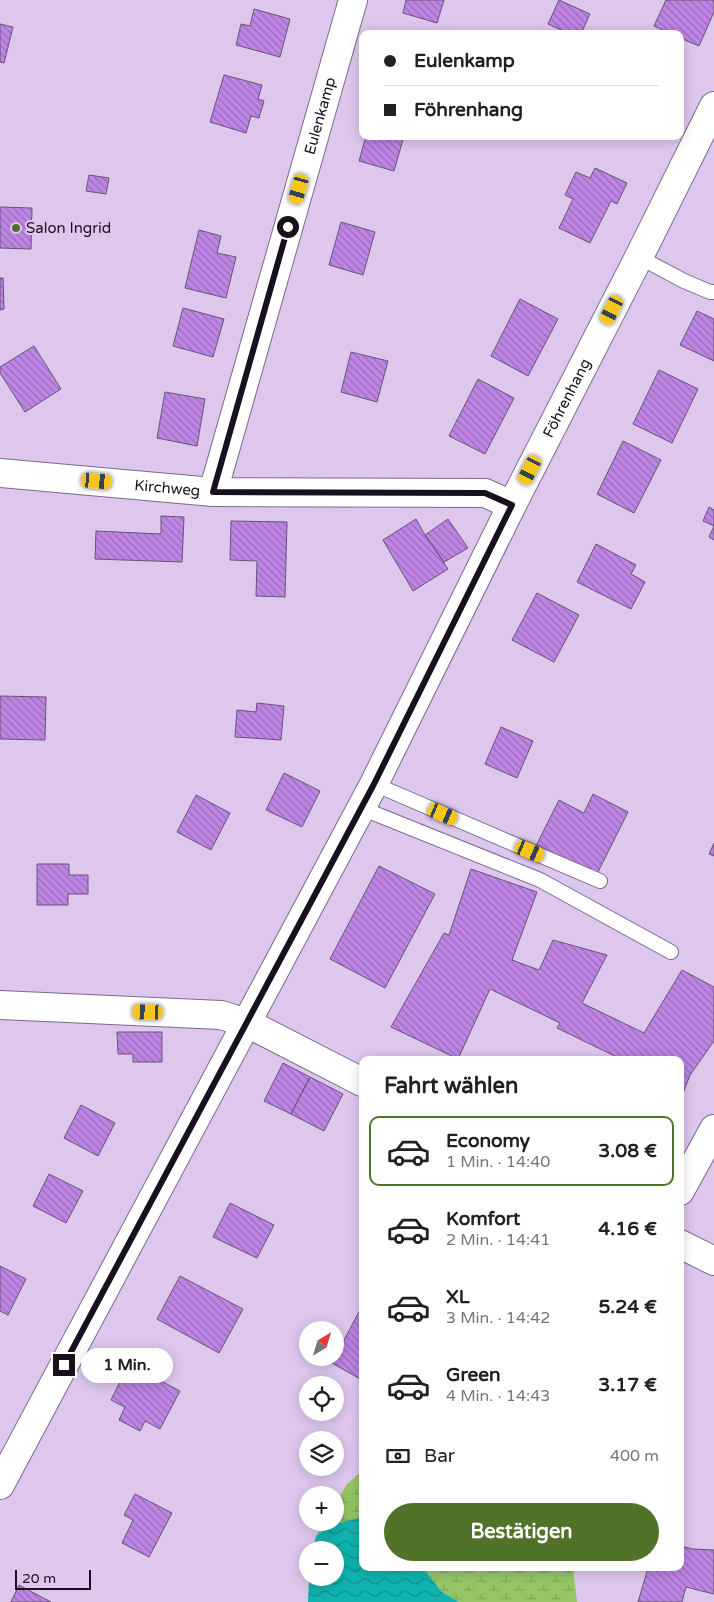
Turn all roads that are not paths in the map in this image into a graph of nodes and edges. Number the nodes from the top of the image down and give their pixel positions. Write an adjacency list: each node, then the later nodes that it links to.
1 (353, 0): 6 (street, Eulenkamp)
2 (714, 106): 3 (street, Föhrenhang)
3 (640, 256): 4 (lane); 7 (street, Föhrenhang)
4 (714, 292)
5 (0, 473): 6 (street, Kirchweg)
6 (213, 492): 7 (street, Kirchweg)
7 (512, 505): 8 (street, Föhrenhang)
8 (374, 784): 9 (street, Föhrenhang); 10 (lane)
9 (361, 808): 11 (lane); 13 (street, Föhrenhang)
10 (600, 881)
11 (671, 952)
12 (0, 1005): 13 (street)
13 (248, 1023): 14 (street); 19 (street, Föhrenhang)
14 (359, 1080)
15 (714, 1129): 16 (street)
16 (684, 1184)
17 (684, 1246): 18 (street)
18 (714, 1261)
19 (0, 1485)

